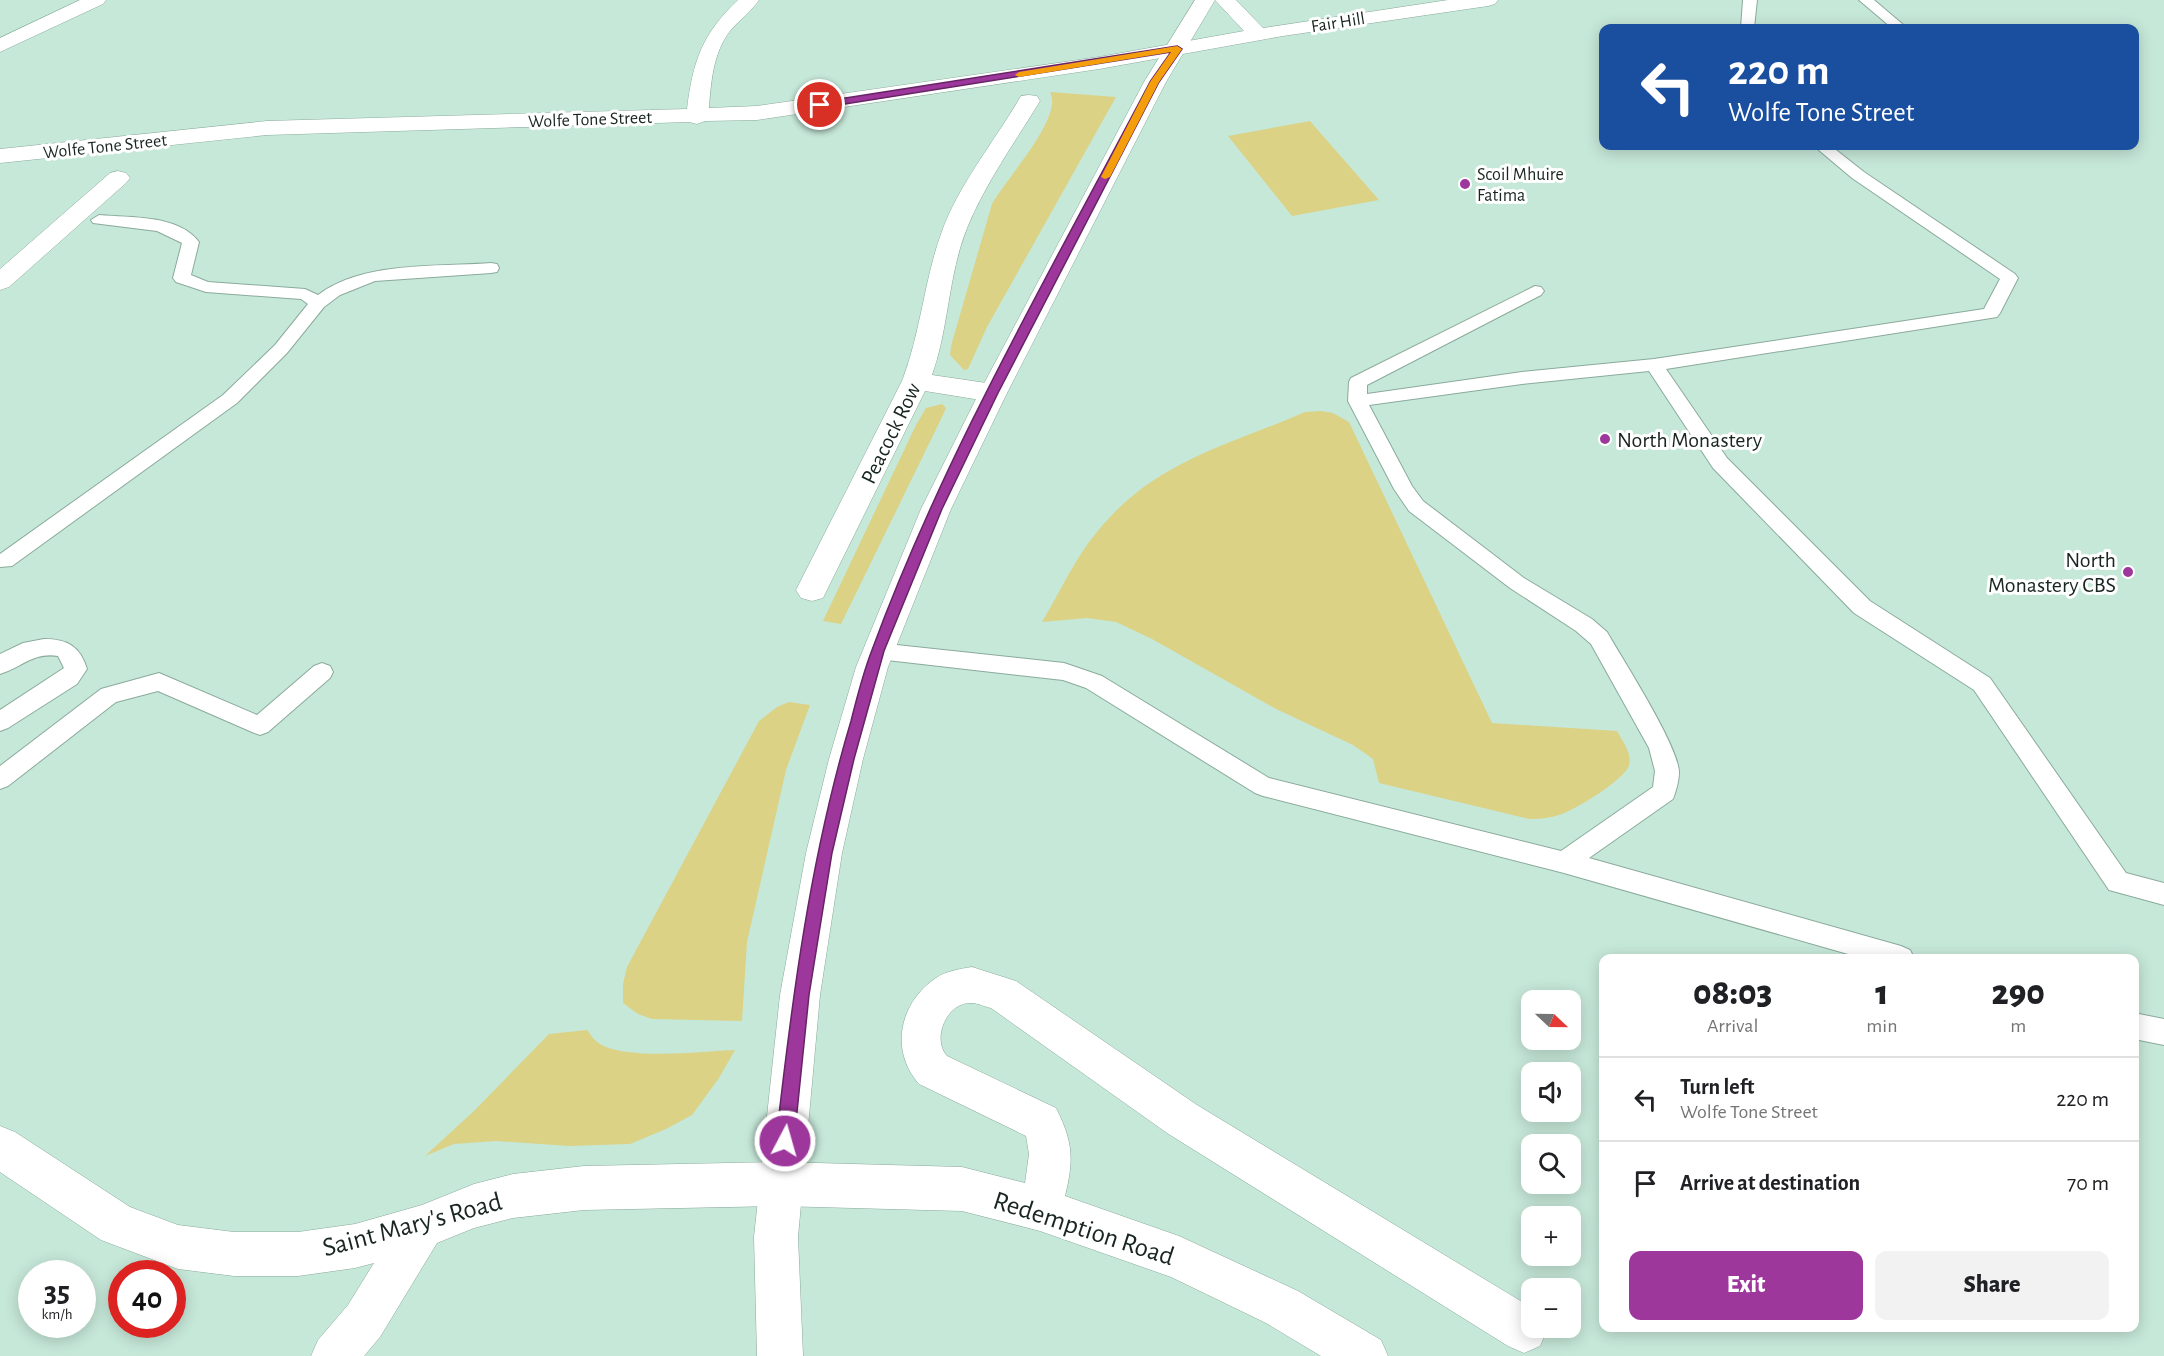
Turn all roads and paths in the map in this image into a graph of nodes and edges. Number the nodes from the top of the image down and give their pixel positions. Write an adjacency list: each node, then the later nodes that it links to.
1 (96, 0): 11 (street)
2 (749, 0): 14 (street)
3 (1205, 0): 12 (street)
4 (1225, 0): 10 (street)
5 (1488, 0): 10 (street, Fair Hill)
6 (1750, 0): 8 (lane)
7 (1866, 0): 9 (lane)
8 (1749, 24)
9 (1895, 24)
10 (1258, 35): 12 (street, Fair Hill)
11 (0, 46)
12 (1177, 49): 14 (street, Wolfe Tone Street); 25 (street)
13 (1029, 101): 24 (street, Peacock Row)
14 (697, 117): 16 (street, Wolfe Tone Street)
15 (1827, 150): 23 (lane)
16 (0, 156)
17 (118, 177): 20 (street)
18 (99, 220): 22 (lane)
19 (491, 268): 22 (lane)
20 (0, 282)
21 (1535, 291): 26 (lane)
22 (318, 303): 27 (lane)
23 (1654, 365): 26 (lane); 35 (lane)
24 (916, 381): 25 (street); 28 (street, Peacock Row)
25 (993, 393): 29 (street)
26 (1357, 401): 34 (lane)
27 (5, 561)
28 (812, 590)
29 (878, 651): 34 (lane); 40 (street)
30 (0, 666): 32 (lane)
31 (322, 672): 33 (lane)
32 (0, 722)
33 (0, 779)
34 (1564, 862): 36 (lane)
35 (2164, 894)
36 (1887, 954)
37 (2139, 1027): 38 (lane)
38 (2164, 1032)
39 (0, 1147): 42 (street, Saint Mary's Road)
40 (780, 1184): 41 (street, Redemption Road); 42 (street, Saint Mary's Road); 45 (street)
41 (1040, 1209): 43 (street); 46 (street, Redemption Road)
42 (422, 1227): 44 (street)
43 (1521, 1328)
44 (334, 1356)
45 (780, 1356)
46 (1365, 1356)

